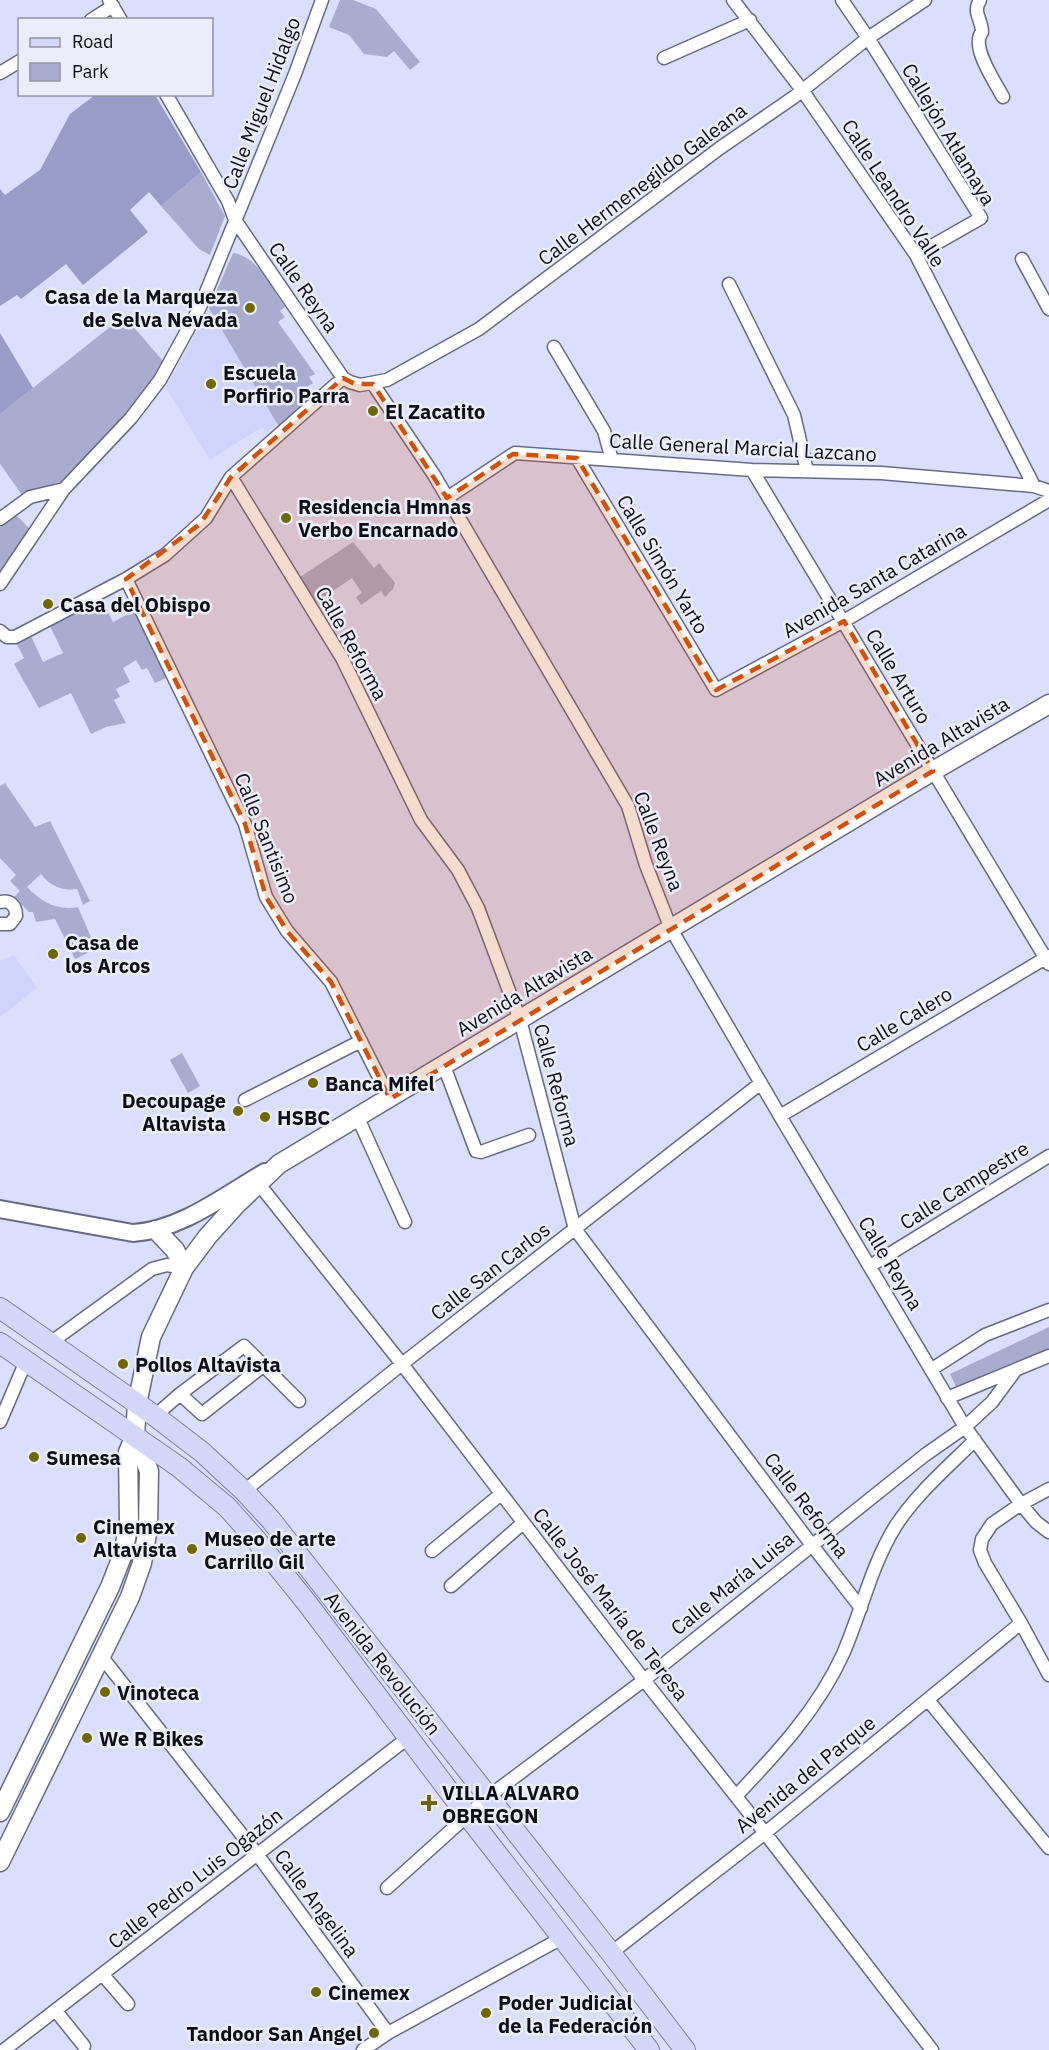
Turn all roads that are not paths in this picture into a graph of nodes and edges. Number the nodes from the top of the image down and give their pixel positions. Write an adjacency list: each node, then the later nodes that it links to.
1 (322, 0): 17 (street, Calle Miguel Hidalgo)
2 (733, 0): 9 (street, Calle Leandro Valle)
3 (842, 0): 10 (street)
4 (925, 0): 10 (street, Calle Hermenegildo Galeana)
5 (980, 0): 16 (street)
6 (111, 3): 7 (street); 8 (street)
7 (93, 18)
8 (120, 18)
9 (750, 20): 11 (street); 14 (street, Calle Leandro Valle)
10 (868, 38): 14 (street, Calle Hermenegildo Galeana); 18 (street, Callejón Atlamaya)
11 (663, 58)
12 (18, 62): 13 (street)
13 (0, 73)
14 (802, 90): 18 (street, Calle Leandro Valle); 24 (street, Calle Hermenegildo Galeana)
15 (167, 96): 17 (street, Calle Reyna)
16 (1003, 97)
17 (235, 220): 23 (street, Calle Reyna); 31 (street, Calle Miguel Hidalgo)
18 (916, 255): 30 (street, Calle Leandro Valle)
19 (1022, 259): 21 (street)
20 (729, 284): 28 (street)
21 (1049, 309)
22 (554, 347): 26 (street)
23 (343, 378): 24 (street); 29 (street)
24 (373, 384): 33 (street, Calle Reyna)
25 (577, 458): 26 (street, Calle General Marcial Lazcano); 33 (street, Calle General Marcial Lazcano); 40 (street, Calle Simón Yarto)
26 (612, 460): 27 (street, Calle General Marcial Lazcano)
27 (752, 470): 28 (street, Calle General Marcial Lazcano); 38 (street, Calle Arturo)
28 (807, 471): 30 (street, Calle General Marcial Lazcano)
29 (231, 477): 36 (street); 47 (street, Calle Reforma)
30 (1034, 486): 32 (street, Calle General Marcial Lazcano)
31 (64, 489): 35 (street); 37 (street, Calle Miguel Hidalgo)
32 (1049, 491)
33 (447, 498): 45 (street, Calle Reyna)
34 (1049, 500): 38 (street, Avenida Santa Catarina)
35 (0, 519)
36 (126, 579): 39 (street); 48 (street, Calle Santisimo)
37 (0, 584)
38 (843, 621): 40 (street, Avenida Santa Catarina); 42 (street, Calle Arturo)
39 (0, 631)
40 (716, 690)
41 (1049, 704): 42 (main road, Avenida Altavista)
42 (933, 771): 45 (main road, Avenida Altavista); 46 (street, Calle Arturo)
43 (0, 902): 44 (street)
44 (0, 924)
45 (671, 929): 47 (main road, Avenida Altavista); 50 (street, Calle Reyna)
46 (1048, 960): 53 (street, Calle Calero)
47 (520, 1020): 49 (main road, Avenida Altavista); 61 (street, Calle Reforma)
48 (361, 1041): 51 (street, Calle Santisimo); 52 (street)
49 (444, 1066): 51 (main road, Avenida Altavista); 55 (street)
50 (761, 1083): 53 (street, Calle Reyna); 61 (street, Calle San Carlos)
51 (390, 1099): 54 (main road, Avenida Altavista)
52 (245, 1100)
53 (780, 1116): 63 (street, Calle Reyna)
54 (358, 1118): 57 (main road, Avenida Altavista); 60 (street)
55 (529, 1135)
56 (1049, 1156): 63 (street, Calle Campestre)
57 (279, 1164): 58 (main road); 62 (street, Avenida Altavista)
58 (258, 1183): 64 (main road); 71 (street, Calle José María de Teresa)
59 (0, 1209): 62 (street, Avenida Altavista)
60 (405, 1221)
61 (576, 1229): 71 (street, Calle San Carlos); 90 (street, Calle Reforma)
62 (156, 1230): 64 (main road)
63 (870, 1266): 73 (street, Calle Reyna)
64 (184, 1268): 68 (street); 78 (main road)
65 (0, 1308): 68 (main road, Avenida Revolución)
66 (1049, 1310): 73 (street)
67 (0, 1343): 70 (main road, Avenida Revolución)
68 (50, 1343): 78 (main road, Avenida Revolución)
69 (1049, 1356): 74 (street)
70 (26, 1361): 80 (street); 82 (main road, Avenida Revolución)
71 (402, 1364): 85 (street, Calle San Carlos); 86 (street, Calle José María de Teresa)
72 (264, 1365): 75 (street); 75 (street); 77 (street)
73 (932, 1369): 76 (street, Calle Reyna)
74 (1015, 1371): 76 (street); 81 (street, Calle María Luisa)
75 (180, 1394): 79 (street)
76 (947, 1398): 81 (street, Calle Reyna)
77 (299, 1401)
78 (137, 1404): 79 (main road, Avenida Revolución); 82 (main road)
79 (154, 1416): 85 (main road, Avenida Revolución)
80 (0, 1422)
81 (965, 1426): 83 (street, Calle Reyna); 90 (street, Calle María Luisa)
82 (135, 1436): 95 (main road); 98 (main road); 101 (main road, Avenida Revolución)
83 (975, 1440): 87 (street, Calle Reyna); 93 (street)
84 (1049, 1489): 87 (street)
85 (244, 1491): 103 (main road, Avenida Revolución)
86 (501, 1494): 88 (street, Calle José María de Teresa); 91 (street)
87 (1020, 1504): 89 (street, Calle Reyna); 94 (street)
88 (523, 1523): 92 (street); 97 (street, Calle José María de Teresa)
89 (1049, 1532)
90 (811, 1544): 93 (street, Calle Reforma); 97 (street, Calle María Luisa)
91 (432, 1551)
92 (451, 1586)
93 (861, 1608): 102 (street)
94 (1021, 1623): 96 (street); 100 (street, Avenida del Parque)
95 (101, 1656): 99 (main road); 108 (street, Calle Angelina)
96 (1049, 1675)
97 (644, 1680): 102 (street, Calle José María de Teresa); 103 (street, Calle María Luisa)
98 (63, 1682): 99 (main road); 104 (main road)
99 (86, 1690): 109 (main road)
100 (928, 1700): 106 (street, Avenida del Parque); 107 (street)
101 (409, 1737): 105 (main road, Avenida Revolución); 108 (street, Calle Pedro Luis Ogazón)
102 (736, 1796): 106 (street, Calle José María de Teresa)
103 (488, 1797): 105 (street, Calle María Luisa); 112 (main road, Avenida Revolución)
104 (0, 1812)
105 (466, 1815): 110 (street, Calle María Luisa); 111 (main road, Avenida Revolución)
106 (765, 1833): 112 (street, Avenida del Parque); 122 (street, Calle José María de Teresa)
107 (1049, 1848)
108 (257, 1854): 113 (street, Calle Pedro Luis Ogazón); 116 (street, Calle Angelina)
109 (0, 1862)
110 (387, 1888)
111 (562, 1938): 116 (street); 121 (main road, Avenida Revolución)
112 (611, 1953): 118 (main road, Avenida Revolución)
113 (103, 1975): 114 (street); 115 (street, Calle Pedro Luis Ogazón)
114 (128, 2004)
115 (56, 2011): 117 (street); 119 (street, Calle Pedro Luis Ogazón)
116 (388, 2033): 120 (street)
117 (84, 2046)
118 (677, 2047)
119 (4, 2050)
120 (364, 2050)
121 (650, 2050)
122 (932, 2050)

